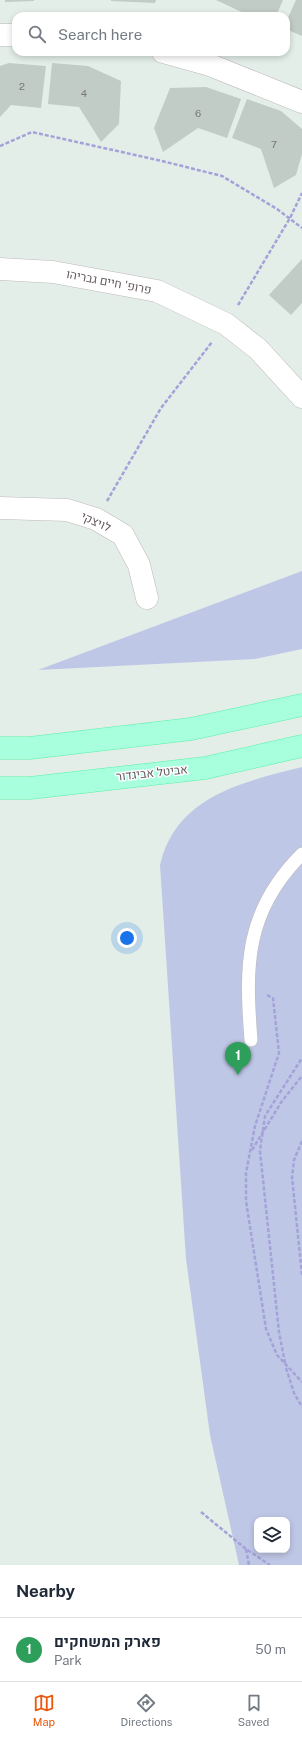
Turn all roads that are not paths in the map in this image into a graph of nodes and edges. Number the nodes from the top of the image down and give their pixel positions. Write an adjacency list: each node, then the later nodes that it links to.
1 (0, 35): 2 (street)
2 (12, 35)
3 (177, 56): 4 (street)
4 (302, 102)
5 (0, 269): 6 (street, פרופ' חיים גבריהו)
6 (302, 397)
7 (0, 508): 8 (street, לויצקי)
8 (147, 598)
9 (302, 705): 11 (main road)
10 (302, 746): 12 (main road, אביטל אביגדור)
11 (0, 748)
12 (0, 788)
13 (302, 854): 14 (lane)
14 (251, 1040)

